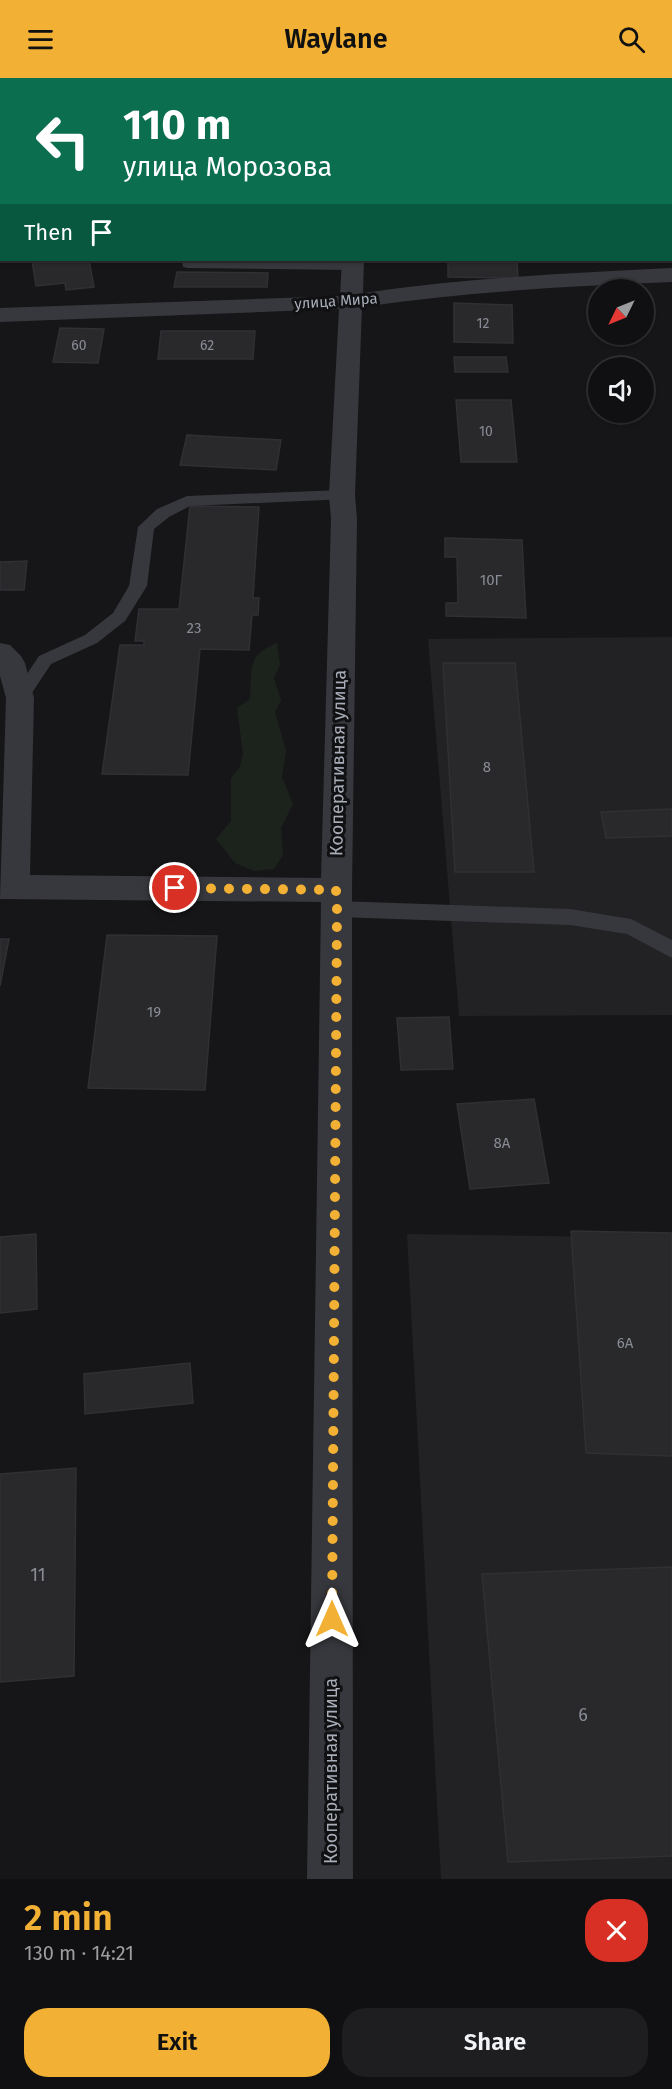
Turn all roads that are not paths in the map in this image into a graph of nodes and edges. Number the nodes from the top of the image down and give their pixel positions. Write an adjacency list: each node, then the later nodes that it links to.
1 (189, 261): 2 (lane)
2 (353, 263): 4 (street, Кооперативная улица)
3 (672, 275): 4 (street, улица Мира)
4 (352, 302): 5 (street, улица Мира); 6 (street, Кооперативная улица)
5 (0, 315)
6 (342, 495): 8 (lane); 10 (street, Кооперативная улица)
7 (0, 652): 8 (street)
8 (20, 698): 9 (street)
9 (7, 886): 10 (street)
10 (336, 899): 11 (lane); 12 (street, Кооперативная улица)
11 (672, 950)
12 (330, 1879)

